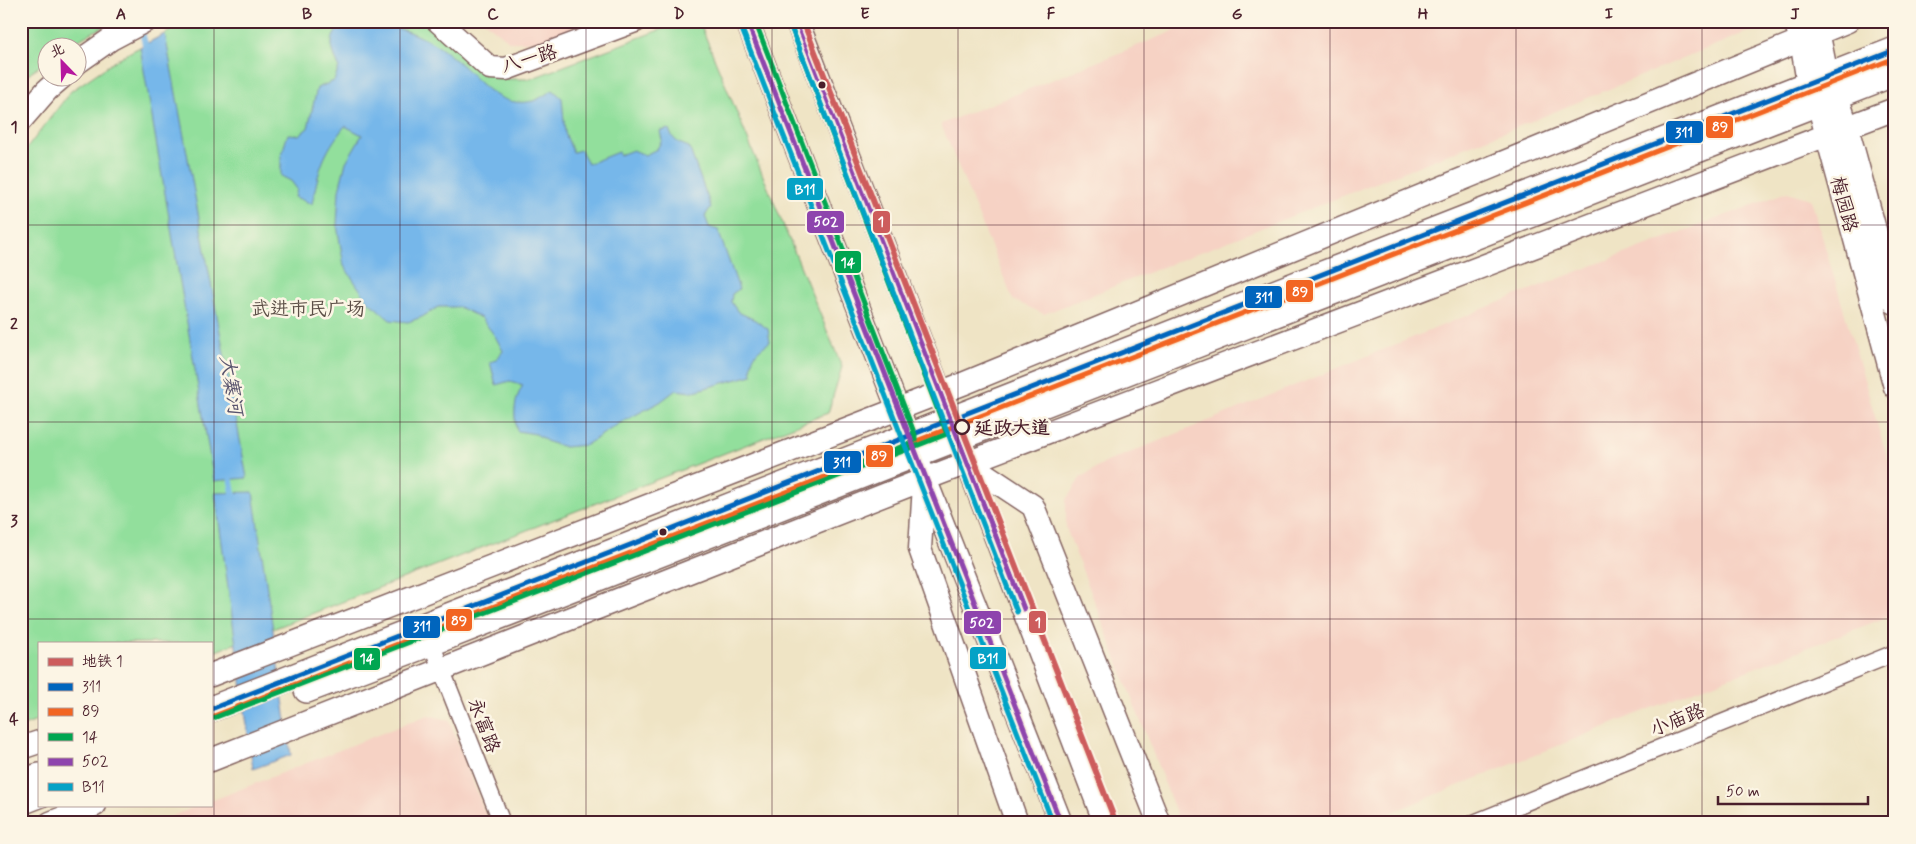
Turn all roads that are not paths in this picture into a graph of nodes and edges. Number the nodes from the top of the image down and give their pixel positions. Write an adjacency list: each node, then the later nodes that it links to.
1 (145, 21): 9 (street)
2 (438, 21): 3 (street, 八一路)
3 (635, 21)
4 (748, 21): 19 (street)
5 (797, 21): 18 (street)
6 (1848, 21): 7 (street)
7 (1808, 29): 12 (street, 梅园路); 18 (street)
8 (1895, 50): 12 (main road)
9 (88, 55)
10 (1895, 73): 12 (main road)
11 (49, 88): 14 (street)
12 (1822, 89): 15 (street, 梅园路); 20 (main road)
13 (1895, 109): 15 (street)
14 (21, 120)
15 (1837, 131): 16 (street, 梅园路); 17 (street, 梅园路); 22 (street)
16 (1895, 303)
17 (1895, 387)
18 (940, 392): 19 (street); 20 (street)
19 (898, 408): 21 (street); 27 (street)
20 (954, 429): 21 (main road); 22 (street)
21 (912, 445): 23 (street); 24 (main road); 28 (main road)
22 (968, 463): 23 (street); 43 (street); 44 (street)
23 (925, 479): 26 (street); 41 (street); 42 (street)
24 (431, 643): 26 (street, 永富路); 28 (main road)
25 (1895, 653): 45 (street, 小庙路)
26 (442, 669): 33 (street); 40 (street, 永富路)
27 (220, 672)
28 (289, 687): 29 (main road)
29 (225, 709): 30 (main road)
30 (212, 726)
31 (38, 742): 32 (street)
32 (21, 748)
33 (212, 760)
34 (38, 776): 35 (main road)
35 (21, 782)
36 (38, 795): 37 (main road)
37 (21, 802)
38 (92, 806): 39 (street)
39 (50, 823)
40 (502, 823)
41 (1017, 823)
42 (1061, 823)
43 (1105, 823)
44 (1159, 823)
45 (1474, 823)

